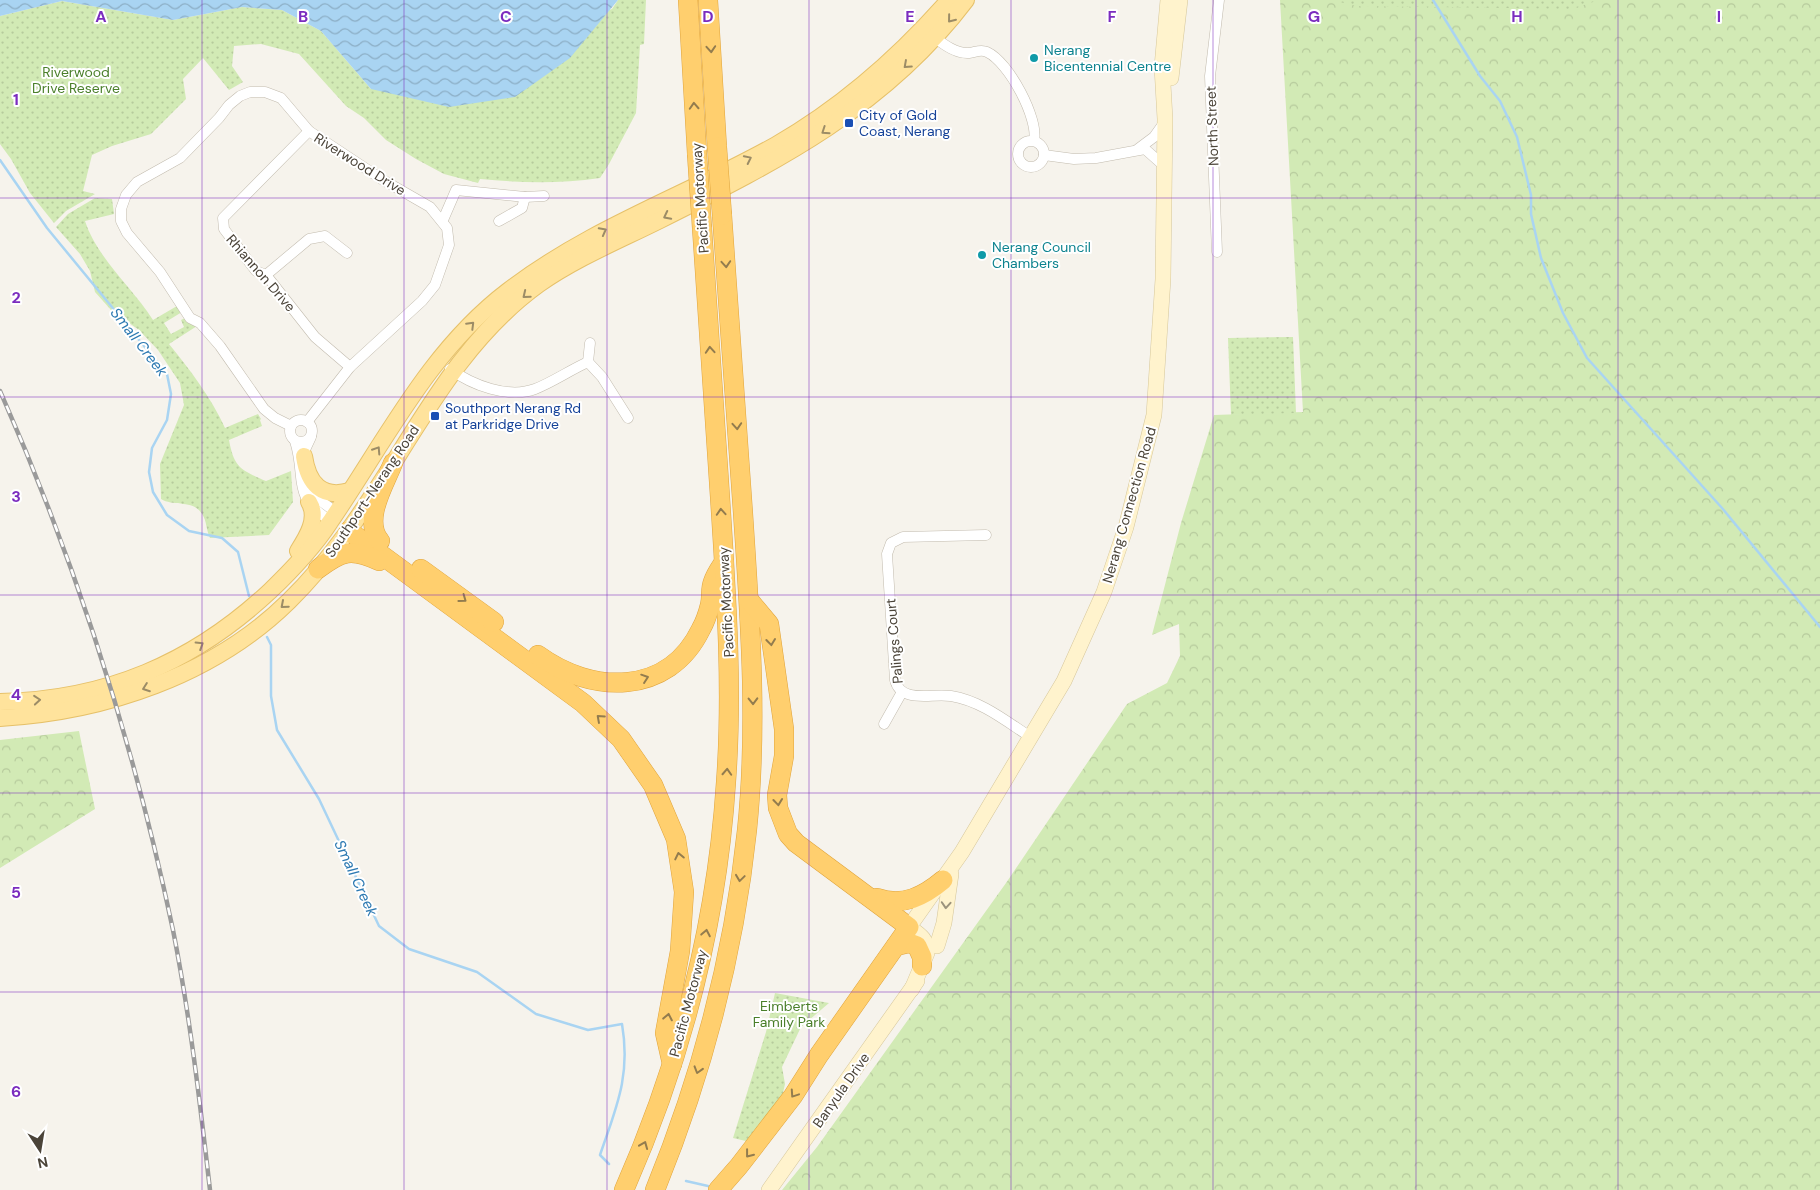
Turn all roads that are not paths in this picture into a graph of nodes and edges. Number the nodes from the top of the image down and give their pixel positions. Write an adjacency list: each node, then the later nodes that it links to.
1 (688, 0): 42 (highway, Pacific Motorway, one-way to 1, bridge)
2 (708, 0): 46 (highway, Pacific Motorway, one-way to 46, bridge)
3 (949, 0): 9 (main road, Southport-Nerang Road)
4 (966, 0): 9 (main road, Southport-Nerang Road, one-way to 9)
5 (1162, 0): 10 (main road)
6 (1168, 0): 10 (main road, Nerang Connection Road)
7 (1180, 0): 11 (main road, Nerang Connection Road)
8 (1219, 0): 21 (street, North Street)
9 (929, 33): 13 (street); 25 (main road, Southport-Nerang Road, one-way to 9); 28 (main road, Southport-Nerang Road, one-way to 28)
10 (1163, 38): 11 (main road, Nerang Connection Road)
11 (1165, 121): 14 (street); 16 (main road, Nerang Connection Road)
12 (309, 131): 19 (street, Riverwood Drive); 23 (street, Rhiannon Drive); 31 (street, Riverwood Drive)
13 (1034, 141): 15 (street); 15 (street)
14 (1137, 150): 15 (street); 16 (street)
15 (1044, 155)
16 (1163, 165): 51 (main road, Nerang Connection Road)
17 (544, 196): 18 (street)
18 (525, 197): 19 (street); 20 (street)
19 (442, 220): 27 (street)
20 (499, 221)
21 (1217, 252)
22 (347, 253): 23 (street)
23 (266, 275): 27 (street, Rhiannon Drive)
24 (590, 343): 26 (street)
25 (438, 361): 28 (street); 36 (main road, Southport-Nerang Road, one-way to 25)
26 (588, 362): 28 (street); 29 (street)
27 (350, 367): 30 (street)
28 (453, 371): 35 (main road, Southport-Nerang Road)
29 (628, 418)
30 (307, 422): 31 (street); 32 (street)
31 (291, 426): 33 (street)
32 (311, 437): 33 (street); 34 (street)
33 (295, 441): 37 (street)
34 (304, 456): 36 (main road); 38 (street)
35 (394, 463): 39 (main road, Southport-Nerang Road); 41 (highway)
36 (350, 491): 38 (main road, Southport-Nerang Road)
37 (309, 502): 38 (street); 45 (main road)
38 (334, 517): 39 (main road); 45 (main road, Southport-Nerang Road)
39 (351, 527): 41 (highway); 43 (main road, Southport-Nerang Road); 44 (highway)
40 (986, 535): 47 (street, Palings Court)
41 (380, 541): 42 (highway, one-way to 42)
42 (724, 561): 60 (highway, Pacific Motorway, one-way to 42)
43 (318, 569): 44 (highway); 49 (main road, Southport-Nerang Road, one-way to 49)
44 (399, 569): 60 (highway, one-way to 44)
45 (274, 586): 48 (main road, Southport-Nerang Road, one-way to 45)
46 (749, 600): 54 (highway, one-way to 54); 62 (highway, Pacific Motorway, one-way to 62)
47 (902, 692): 50 (street); 51 (street, Palings Court)
48 (0, 702)
49 (0, 718)
50 (884, 724)
51 (1032, 738): 52 (main road, Nerang Connection Road)
52 (955, 863): 53 (main road, Nerang Connection Road); 57 (main road, Banyula Drive, one-way to 57)
53 (943, 880): 54 (highway); 55 (main road, Nerang Connection Road)
54 (869, 894): 55 (highway)
55 (911, 924): 56 (highway); 57 (main road); 58 (main road, Banyula Drive)
56 (896, 946): 58 (highway); 63 (highway, one-way to 63)
57 (937, 946): 59 (main road, Banyula Drive)
58 (922, 966): 59 (main road, Banyula Drive)
59 (912, 989): 64 (main road, Banyula Drive)
60 (672, 1065): 61 (highway, Pacific Motorway, one-way to 60)
61 (624, 1190)
62 (655, 1190)
63 (718, 1190)
64 (769, 1190)

